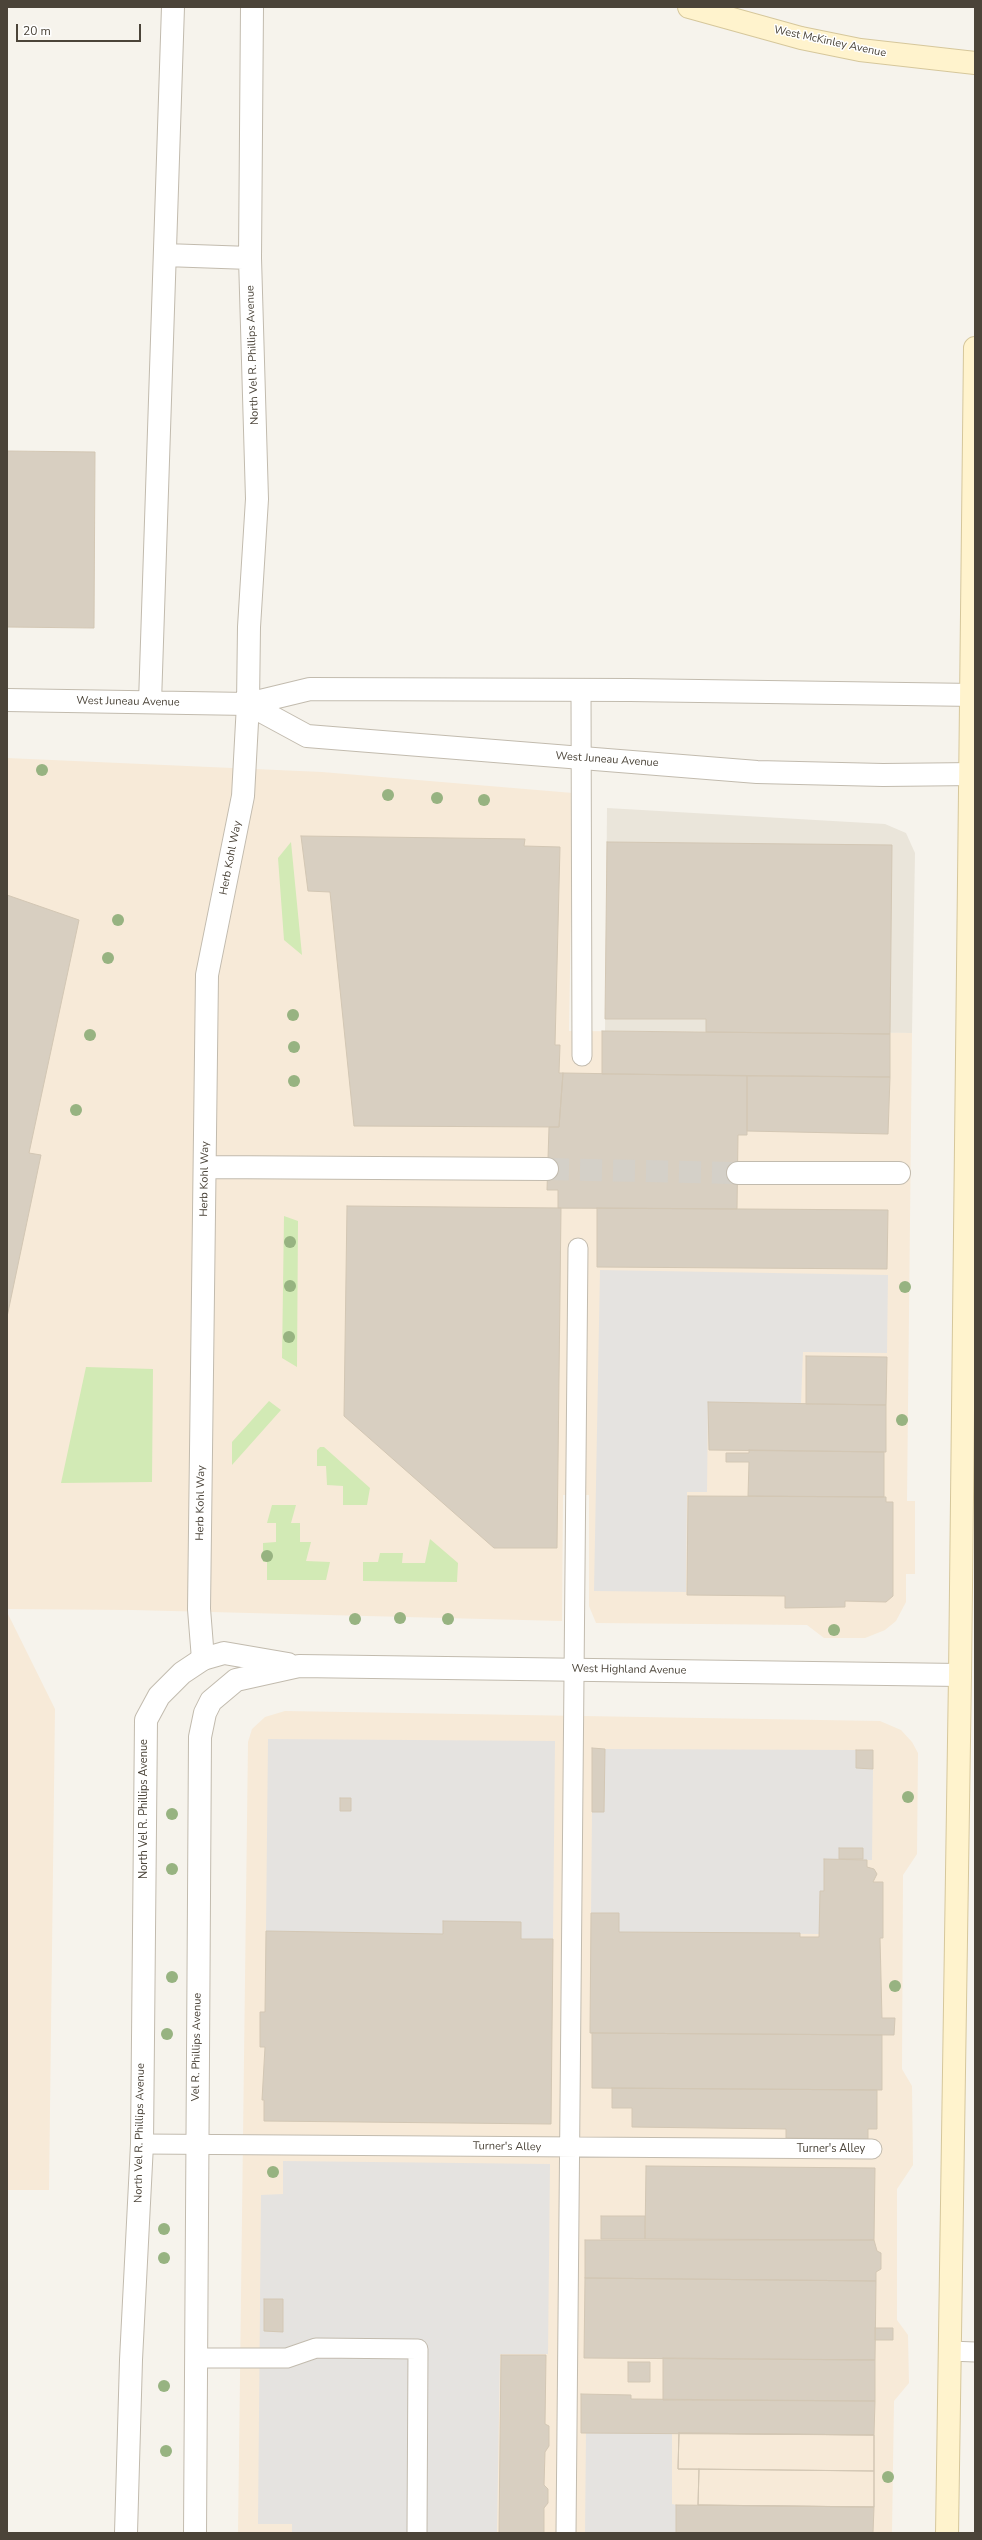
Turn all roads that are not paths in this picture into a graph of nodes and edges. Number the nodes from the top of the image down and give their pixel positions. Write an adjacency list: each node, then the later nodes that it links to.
1 (173, 7): 5 (street)
2 (252, 7): 6 (street, North Vel R. Phillips Avenue)
3 (689, 7): 4 (main road, West McKinley Avenue)
4 (975, 63)
5 (165, 255): 6 (street); 11 (street)
6 (250, 258): 12 (street, North Vel R. Phillips Avenue)
7 (975, 348): 9 (main road)
8 (581, 690): 9 (street, West Juneau Avenue); 12 (street, West Juneau Avenue); 13 (lane)
9 (973, 695): 14 (main road)
10 (7, 700): 11 (street, West Juneau Avenue)
11 (150, 702): 12 (street, West Juneau Avenue)
12 (248, 704): 13 (street, West Juneau Avenue); 16 (street, Herb Kohl Way)
13 (582, 758): 14 (street, West Juneau Avenue); 15 (lane)
14 (973, 774): 24 (main road)
15 (582, 1056)
16 (205, 1167): 17 (street); 21 (street, Herb Kohl Way)
17 (547, 1169)
18 (738, 1173): 19 (street)
19 (899, 1173)
20 (578, 1248): 23 (lane)
21 (203, 1659): 22 (street, West Highland Avenue); 25 (street, West Highland Avenue)
22 (298, 1666): 23 (street, West Highland Avenue); 26 (street, West Highland Avenue)
23 (573, 1669): 24 (street, West Highland Avenue); 29 (lane)
24 (960, 1675): 31 (main road)
25 (144, 1733): 27 (street, North Vel R. Phillips Avenue)
26 (200, 1737): 28 (street, Vel R. Phillips Avenue)
27 (142, 2144): 28 (lane, Turner's Alley); 34 (street, North Vel R. Phillips Avenue)
28 (196, 2144): 29 (lane, Turner's Alley); 33 (street, Vel R. Phillips Avenue)
29 (570, 2147): 30 (lane, Turner's Alley); 37 (lane)
30 (872, 2149)
31 (950, 2351): 32 (lane); 38 (main road)
32 (975, 2352)
33 (196, 2358): 35 (street); 36 (lane)
34 (126, 2533)
35 (195, 2533)
36 (417, 2533)
37 (566, 2533)
38 (947, 2533)

